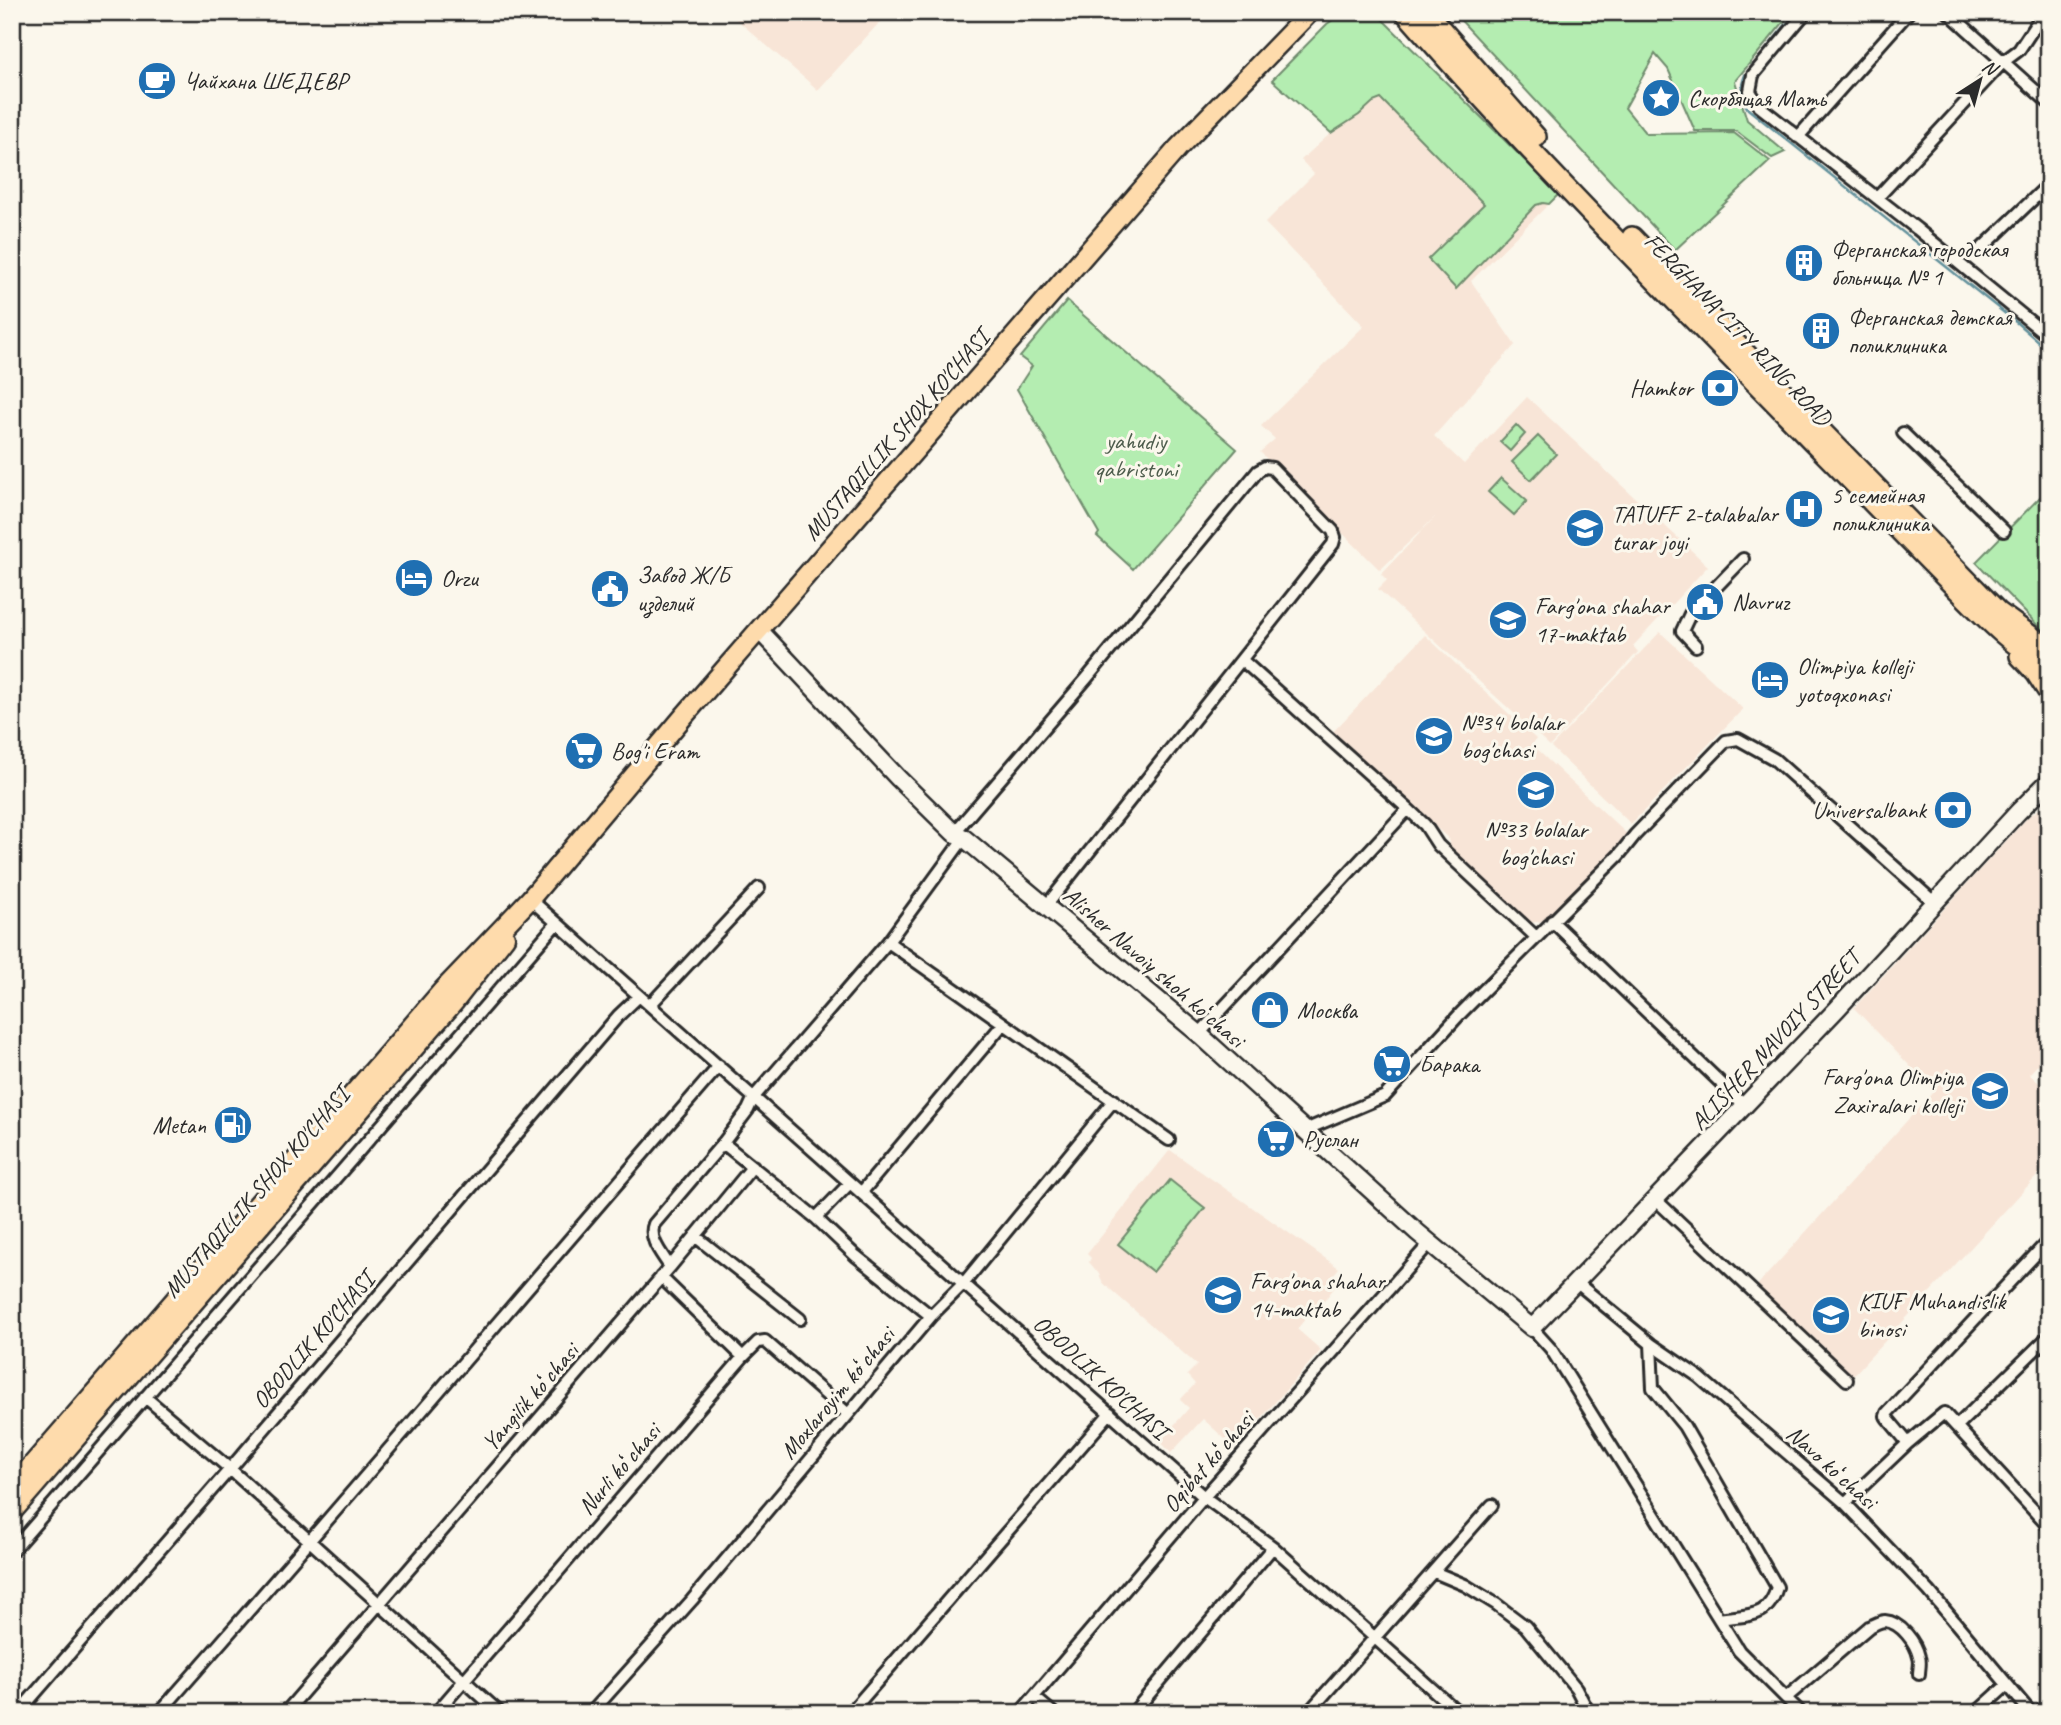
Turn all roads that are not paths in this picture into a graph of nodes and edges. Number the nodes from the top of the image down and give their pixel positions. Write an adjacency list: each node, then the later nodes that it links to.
1 (1310, 12): 19 (main road, MUSTAQILLIK SHOX KO'CHASI)
2 (1405, 12): 18 (highway, FERGHANA CITY RING ROAD)
3 (1426, 12): 21 (highway, FERGHANA CITY RING ROAD)
4 (1806, 12): 10 (street)
5 (1909, 12): 10 (street)
6 (1948, 12): 8 (street)
7 (2045, 12): 8 (street)
8 (2003, 62): 9 (street); 12 (street)
9 (2049, 103)
10 (1798, 137): 12 (street)
11 (2049, 184): 13 (street)
12 (1877, 198): 14 (street)
13 (1979, 251)
14 (2049, 337)
15 (1903, 433): 16 (street)
16 (2004, 531)
17 (1742, 559): 20 (street)
18 (1989, 622): 23 (highway, FERGHANA CITY RING ROAD); 24 (highway)
19 (759, 630): 27 (street, Alisher Navoiy shoh koʻchasi); 29 (main road, MUSTAQILLIK SHOX KO'CHASI)
20 (1696, 646)
21 (2049, 649)
22 (1241, 660): 26 (street); 27 (street); 31 (street)
23 (2049, 667)
24 (2049, 693)
25 (2049, 781): 30 (street, ALISHER NAVOIY STREET)
26 (1408, 809): 34 (street); 39 (street)
27 (959, 835): 31 (street, Alisher Navoiy shoh koʻchasi); 35 (street)
28 (758, 888): 37 (street)
29 (530, 899): 33 (street, OBODLIK KO'CHASI); 69 (main road, MUSTAQILLIK SHOX KO'CHASI)
30 (1934, 902): 32 (street); 43 (street, ALISHER NAVOIY STREET)
31 (1046, 905): 39 (street, Alisher Navoiy shoh koʻchasi)
32 (1552, 921): 34 (street); 43 (street)
33 (557, 923): 36 (street, OBODLIK KO'CHASI); 66 (street)
34 (1536, 937): 44 (street)
35 (888, 942): 38 (street); 41 (street)
36 (639, 996): 37 (street, OBODLIK KO'CHASI); 72 (street, OBODLIK KO'CHASI)
37 (650, 1005): 40 (street, OBODLIK KO'CHASI)
38 (1003, 1024): 42 (street); 49 (street)
39 (1199, 1034): 44 (street, Alisher Navoiy shoh koʻchasi)
40 (719, 1066): 41 (street, OBODLIK KO'CHASI); 79 (street)
41 (754, 1097): 46 (street); 48 (street, OBODLIK KO'CHASI)
42 (1114, 1100): 45 (street); 58 (street, Moxlaroyim koʻchasi)
43 (1745, 1106): 50 (street, ALISHER NAVOIY STREET)
44 (1305, 1130): 54 (street, Alisher Navoiy shoh koʻchasi)
45 (1169, 1140)
46 (723, 1143): 47 (street); 55 (street)
47 (752, 1166): 51 (street); 52 (street, Yangilik koʻchasi)
48 (849, 1184): 49 (street, OBODLIK KO'CHASI); 51 (street)
49 (861, 1193): 58 (street, OBODLIK KO'CHASI)
50 (1656, 1199): 57 (street, ALISHER NAVOIY STREET); 65 (street)
51 (816, 1218): 59 (street)
52 (695, 1236): 55 (street, Yangilik koʻchasi); 60 (street)
53 (2049, 1240): 71 (street)
54 (1430, 1243): 61 (street, Alisher Navoiy shoh koʻchasi); 74 (street, Oqibat koʻchasi)
55 (670, 1267): 56 (street, Yangilik koʻchasi)
56 (661, 1277): 64 (street); 83 (street, Yangilik koʻchasi)
57 (1576, 1282): 61 (street, ALISHER NAVOIY STREET); 63 (street, Navo koʻchasi)
58 (964, 1283): 59 (street, Moxlaroyim koʻchasi); 68 (street, OBODLIK KO'CHASI)
59 (930, 1316): 67 (street, Moxlaroyim koʻchasi)
60 (800, 1319)
61 (1532, 1328): 84 (street)
62 (2049, 1336): 70 (street)
63 (1651, 1344): 75 (street, Navo koʻchasi); 84 (street)
64 (743, 1357): 67 (street, Nurli koʻchasi); 87 (street, Nurli koʻchasi)
65 (1847, 1380)
66 (145, 1397): 72 (street); 81 (street)
67 (848, 1413): 97 (street, Moxlaroyim koʻchasi)
68 (1110, 1413): 74 (street, OBODLIK KO'CHASI); 98 (street)
69 (84, 1416): 73 (main road, MUSTAQILLIK SHOX KO'CHASI); 77 (main road, MUSTAQILLIK SHOX KO'CHASI)
70 (1957, 1426): 71 (street); 78 (street)
71 (1909, 1443): 75 (street)
72 (230, 1469): 79 (street); 92 (street, OBODLIK KO'CHASI)
73 (12, 1488)
74 (1204, 1497): 80 (street, OBODLIK KO'CHASI); 89 (street, Oqibat koʻchasi)
75 (1845, 1503): 88 (street, Navo koʻchasi)
76 (1492, 1505): 82 (street)
77 (12, 1512)
78 (2049, 1527)
79 (311, 1541): 83 (street); 93 (street)
80 (1273, 1547): 85 (street, OBODLIK KO'CHASI); 101 (street)
81 (12, 1551)
82 (1434, 1572): 85 (street); 104 (street)
83 (380, 1604): 87 (street); 94 (street, Yangilik koʻchasi)
84 (1719, 1619): 90 (street)
85 (1374, 1637): 102 (street); 103 (street, OBODLIK KO'CHASI)
86 (1919, 1674): 90 (street)
87 (464, 1682): 95 (street, Nurli koʻchasi); 96 (street)
88 (2007, 1685): 106 (street); 107 (street, Navo koʻchasi)
89 (1034, 1697): 99 (street, Oqibat koʻchasi); 100 (street)
90 (1787, 1697): 105 (street)
91 (2049, 1704): 108 (street)
92 (18, 1713)
93 (159, 1713)
94 (285, 1713)
95 (436, 1713)
96 (500, 1713)
97 (591, 1713)
98 (850, 1713)
99 (1020, 1713)
100 (1053, 1713)
101 (1133, 1713)
102 (1308, 1713)
103 (1459, 1713)
104 (1589, 1713)
105 (1801, 1713)
106 (1976, 1713)
107 (2031, 1713)
108 (2039, 1713)

